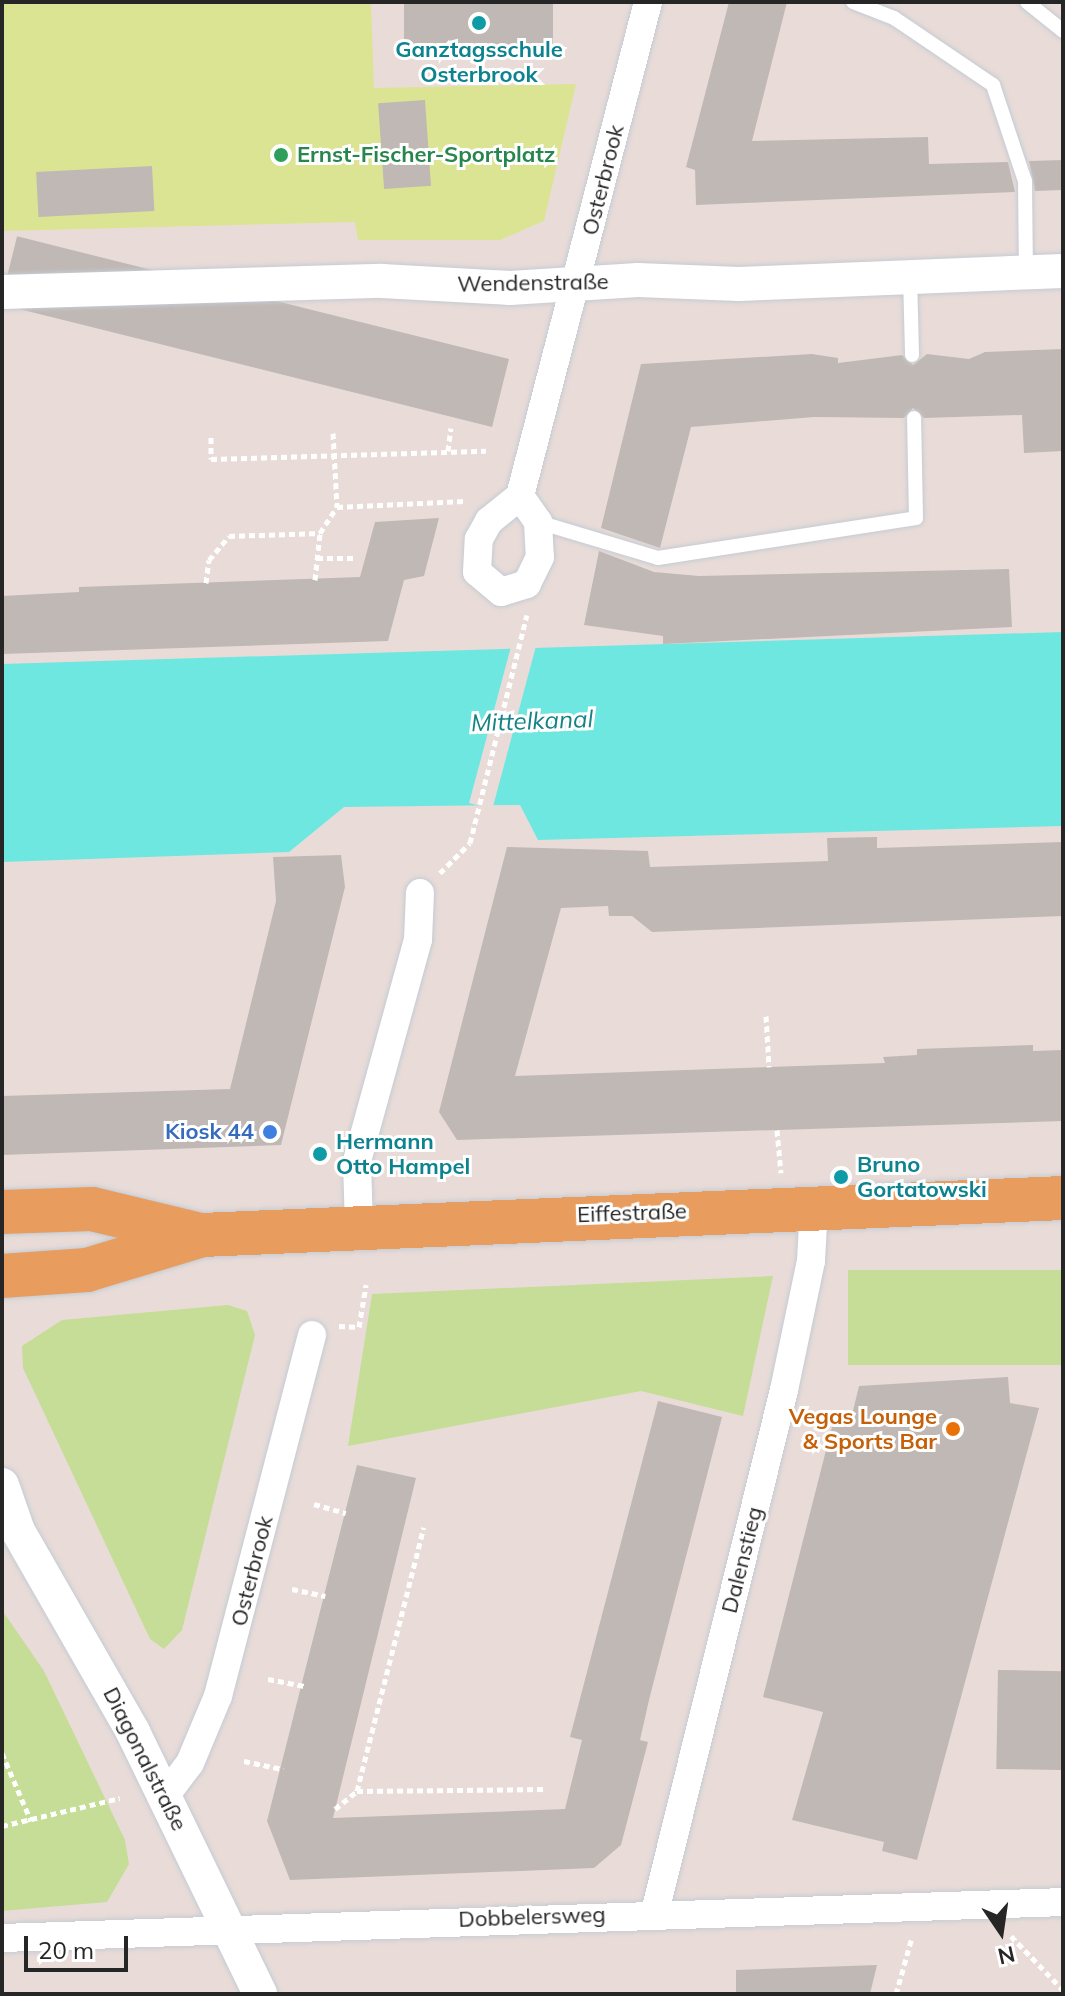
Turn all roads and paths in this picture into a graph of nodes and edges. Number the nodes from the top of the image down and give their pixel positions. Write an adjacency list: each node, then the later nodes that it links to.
1 (648, 2): 8 (street, Osterbrook)
2 (853, 2): 6 (lane)
3 (1027, 2): 4 (lane)
4 (1063, 31)
5 (1063, 271): 6 (street, Wendenstraße)
6 (1026, 272): 7 (street, Wendenstraße)
7 (910, 276): 8 (street, Wendenstraße); 10 (lane)
8 (576, 283): 9 (street, Wendenstraße); 18 (street, Osterbrook)
9 (2, 292)
10 (912, 355)
11 (914, 418): 20 (lane)
12 (451, 428): 16 (path)
13 (333, 433): 17 (path)
14 (211, 437): 17 (path)
15 (486, 451): 16 (path)
16 (448, 452): 17 (path)
17 (333, 455): 19 (path)
18 (512, 501): 19 (path); 20 (street); 20 (street, Osterbrook)
19 (337, 507): 21 (path)
20 (538, 522)
21 (320, 533): 22 (path); 25 (path)
22 (317, 558): 23 (path); 24 (path)
23 (355, 558)
24 (315, 580)
25 (206, 583)
26 (528, 632): 27 (path)
27 (420, 893): 33 (street)
28 (766, 1016): 29 (path)
29 (769, 1067)
30 (1063, 1198): 31 (main road, Eiffestraße)
31 (814, 1205): 33 (main road, Eiffestraße); 61 (street, Dalenstieg)
32 (2, 1212): 34 (main road, Eiffestraße)
33 (359, 1226): 34 (main road, Eiffestraße)
34 (202, 1235): 35 (main road, Eiffestraße)
35 (2, 1276)
36 (366, 1285): 37 (path)
37 (359, 1327)
38 (312, 1335): 53 (street, Osterbrook)
39 (2, 1485): 42 (street, Diagonalstraße)
40 (314, 1504): 41 (path)
41 (346, 1513)
42 (10, 1523): 53 (street, Diagonalstraße)
43 (424, 1527): 52 (path)
44 (292, 1589): 45 (path)
45 (325, 1596)
46 (268, 1679): 47 (path)
47 (304, 1686)
48 (2, 1753): 56 (path)
49 (244, 1761): 50 (path)
50 (283, 1769)
51 (544, 1789): 52 (path)
52 (357, 1791): 55 (path)
53 (165, 1796): 62 (street, Diagonalstraße)
54 (120, 1798): 56 (path)
55 (335, 1809)
56 (31, 1821): 57 (path)
57 (2, 1826)
58 (1063, 1902): 59 (street, Dobbelersweg)
59 (982, 1906): 60 (street, Dobbelersweg); 64 (path)
60 (920, 1908): 61 (street, Dobbelersweg); 66 (path)
61 (655, 1912): 62 (street, Dobbelersweg)
62 (229, 1930): 63 (street, Dobbelersweg); 65 (street, Diagonalstraße)
63 (2, 1938)
64 (1063, 1990)
65 (260, 1994)
66 (896, 1994)

